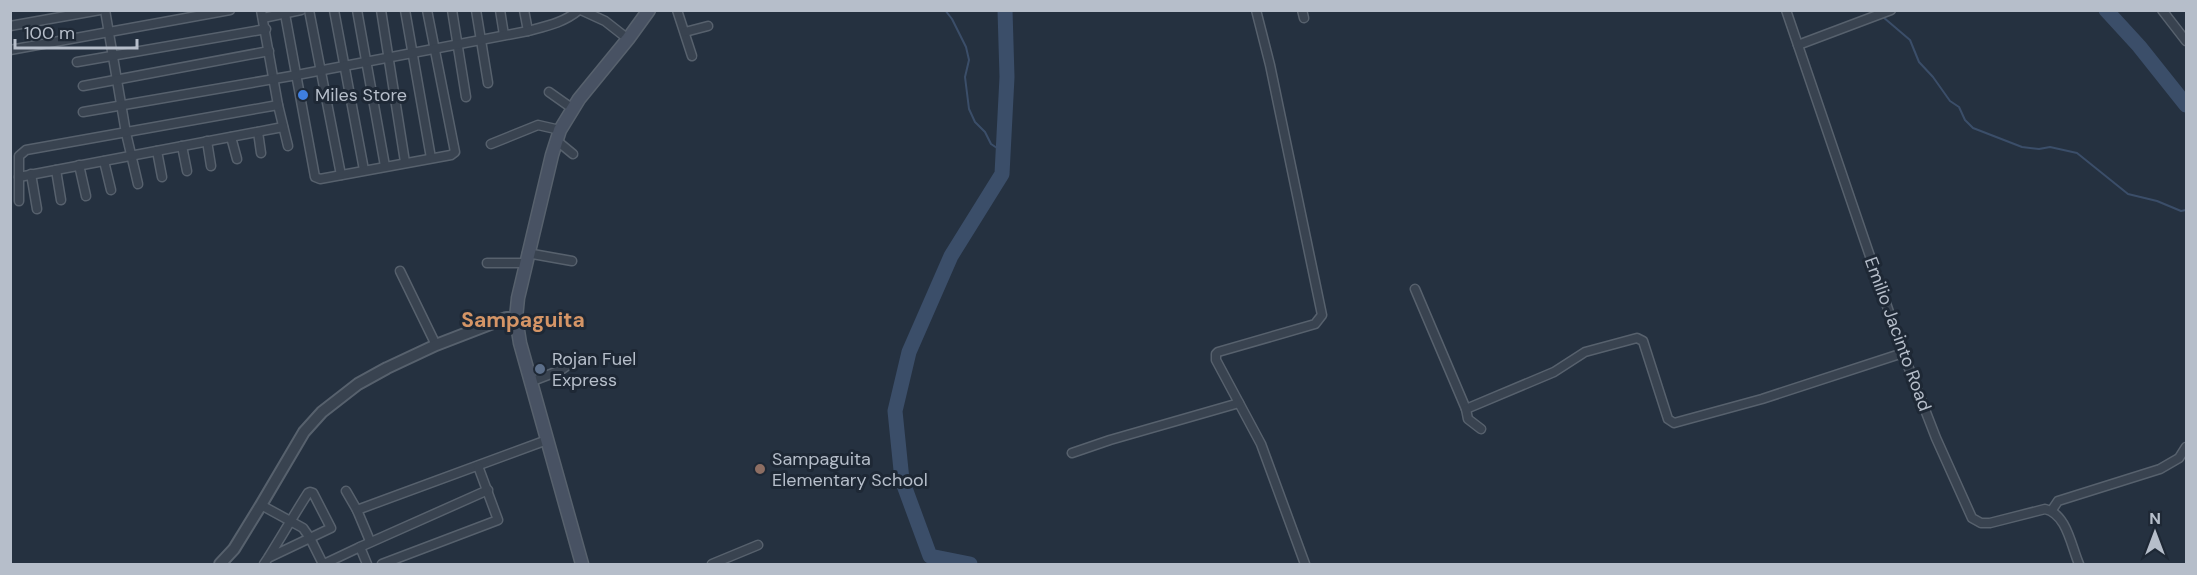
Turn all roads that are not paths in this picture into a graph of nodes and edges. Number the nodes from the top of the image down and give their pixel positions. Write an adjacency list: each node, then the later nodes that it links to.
1 (100, 10): 24 (street)
2 (105, 10): 29 (street)
3 (230, 10): 29 (street)
4 (301, 10): 23 (street)
5 (309, 10): 46 (street)
6 (334, 10): 45 (street)
7 (357, 10): 43 (street)
8 (381, 10): 41 (street)
9 (405, 10): 39 (street)
10 (428, 10): 36 (street)
11 (452, 10): 34 (street)
12 (476, 10): 32 (street)
13 (500, 10): 30 (street)
14 (525, 10): 27 (street)
15 (580, 10): 27 (street); 31 (street)
16 (649, 10): 31 (main road)
17 (677, 10): 28 (street)
18 (1256, 10): 101 (street)
19 (1786, 10): 35 (street, Emilio Jacinto Road)
20 (1891, 10): 35 (street)
21 (2162, 10): 33 (street)
22 (262, 14): 23 (street); 26 (street)
23 (285, 14): 47 (street)
24 (10, 26)
25 (708, 26): 28 (street)
26 (266, 29): 38 (street); 40 (street)
27 (528, 31): 30 (street)
28 (685, 32): 42 (street)
29 (109, 33): 37 (street); 40 (street)
30 (504, 35): 32 (street)
31 (628, 39): 56 (main road)
32 (480, 40): 34 (street); 50 (street)
33 (2187, 41)
34 (458, 43): 36 (street); 53 (street)
35 (1798, 45): 98 (street, Emilio Jacinto Road)
36 (434, 48): 39 (street); 71 (street)
37 (10, 50)
38 (270, 51): 48 (street); 49 (street)
39 (412, 52): 41 (street); 71 (street)
40 (113, 56): 44 (street); 48 (street)
41 (389, 56): 43 (street); 74 (street)
42 (692, 56)
43 (366, 61): 45 (street); 77 (street)
44 (77, 62)
45 (344, 65): 46 (street); 79 (street)
46 (320, 69): 47 (street); 82 (street)
47 (297, 75): 49 (street); 82 (street)
48 (117, 79): 51 (street); 54 (street)
49 (274, 79): 54 (street); 55 (street)
50 (488, 83)
51 (82, 86)
52 (549, 92): 56 (street)
53 (466, 97)
54 (122, 105): 57 (street); 60 (street)
55 (278, 105): 58 (street); 60 (street)
56 (573, 109): 61 (main road)
57 (83, 112)
58 (283, 127): 59 (street); 66 (street)
59 (258, 132): 62 (street); 68 (street)
60 (126, 133): 70 (street); 83 (street)
61 (558, 135): 64 (street); 69 (street); 91 (main road)
62 (231, 137): 63 (street); 72 (street)
63 (207, 141): 65 (street); 76 (street)
64 (491, 144)
65 (182, 146): 67 (street); 80 (street)
66 (288, 146)
67 (157, 151): 70 (street); 84 (street)
68 (261, 153)
69 (573, 154)
70 (131, 156): 73 (street); 85 (street)
71 (431, 158): 74 (street)
72 (237, 159)
73 (104, 161): 75 (street); 86 (street)
74 (405, 162): 77 (street)
75 (79, 165): 78 (street); 87 (street)
76 (211, 166)
77 (385, 166): 79 (street)
78 (56, 170): 81 (street); 88 (street)
79 (364, 170): 82 (street)
80 (187, 171)
81 (31, 174): 83 (street); 90 (street)
82 (340, 175)
83 (19, 177): 89 (street)
84 (162, 177)
85 (138, 184)
86 (111, 190)
87 (86, 196)
88 (61, 200)
89 (20, 201)
90 (37, 209)
91 (526, 258): 92 (street); 93 (street); 96 (main road)
92 (572, 261)
93 (487, 263)
94 (400, 271): 97 (street)
95 (1415, 289): 102 (street)
96 (516, 318): 97 (street); 100 (main road)
97 (436, 345): 110 (street)
98 (1903, 353): 102 (street); 112 (street, Emilio Jacinto Road)
99 (574, 361): 100 (street)
100 (530, 382): 104 (main road)
101 (1239, 404): 106 (street); 125 (street)
102 (1466, 409): 103 (street)
103 (1480, 429)
104 (547, 440): 107 (street); 123 (main road)
105 (2187, 447): 112 (street)
106 (1072, 453)
107 (478, 466): 108 (street); 111 (street)
108 (488, 490): 115 (street); 122 (street)
109 (346, 491): 111 (street)
110 (261, 505): 113 (street); 119 (street)
111 (357, 510): 115 (street)
112 (2052, 510): 126 (street)
113 (291, 520): 114 (street); 114 (street); 118 (street)
114 (310, 538): 118 (street); 120 (street)
115 (370, 541): 117 (street)
116 (758, 545): 124 (street)
117 (360, 547): 120 (street); 121 (street)
118 (266, 561)
119 (220, 564)
120 (324, 564)
121 (367, 564)
122 (382, 564)
123 (582, 564)
124 (712, 564)
125 (1305, 564)
126 (2079, 564)

